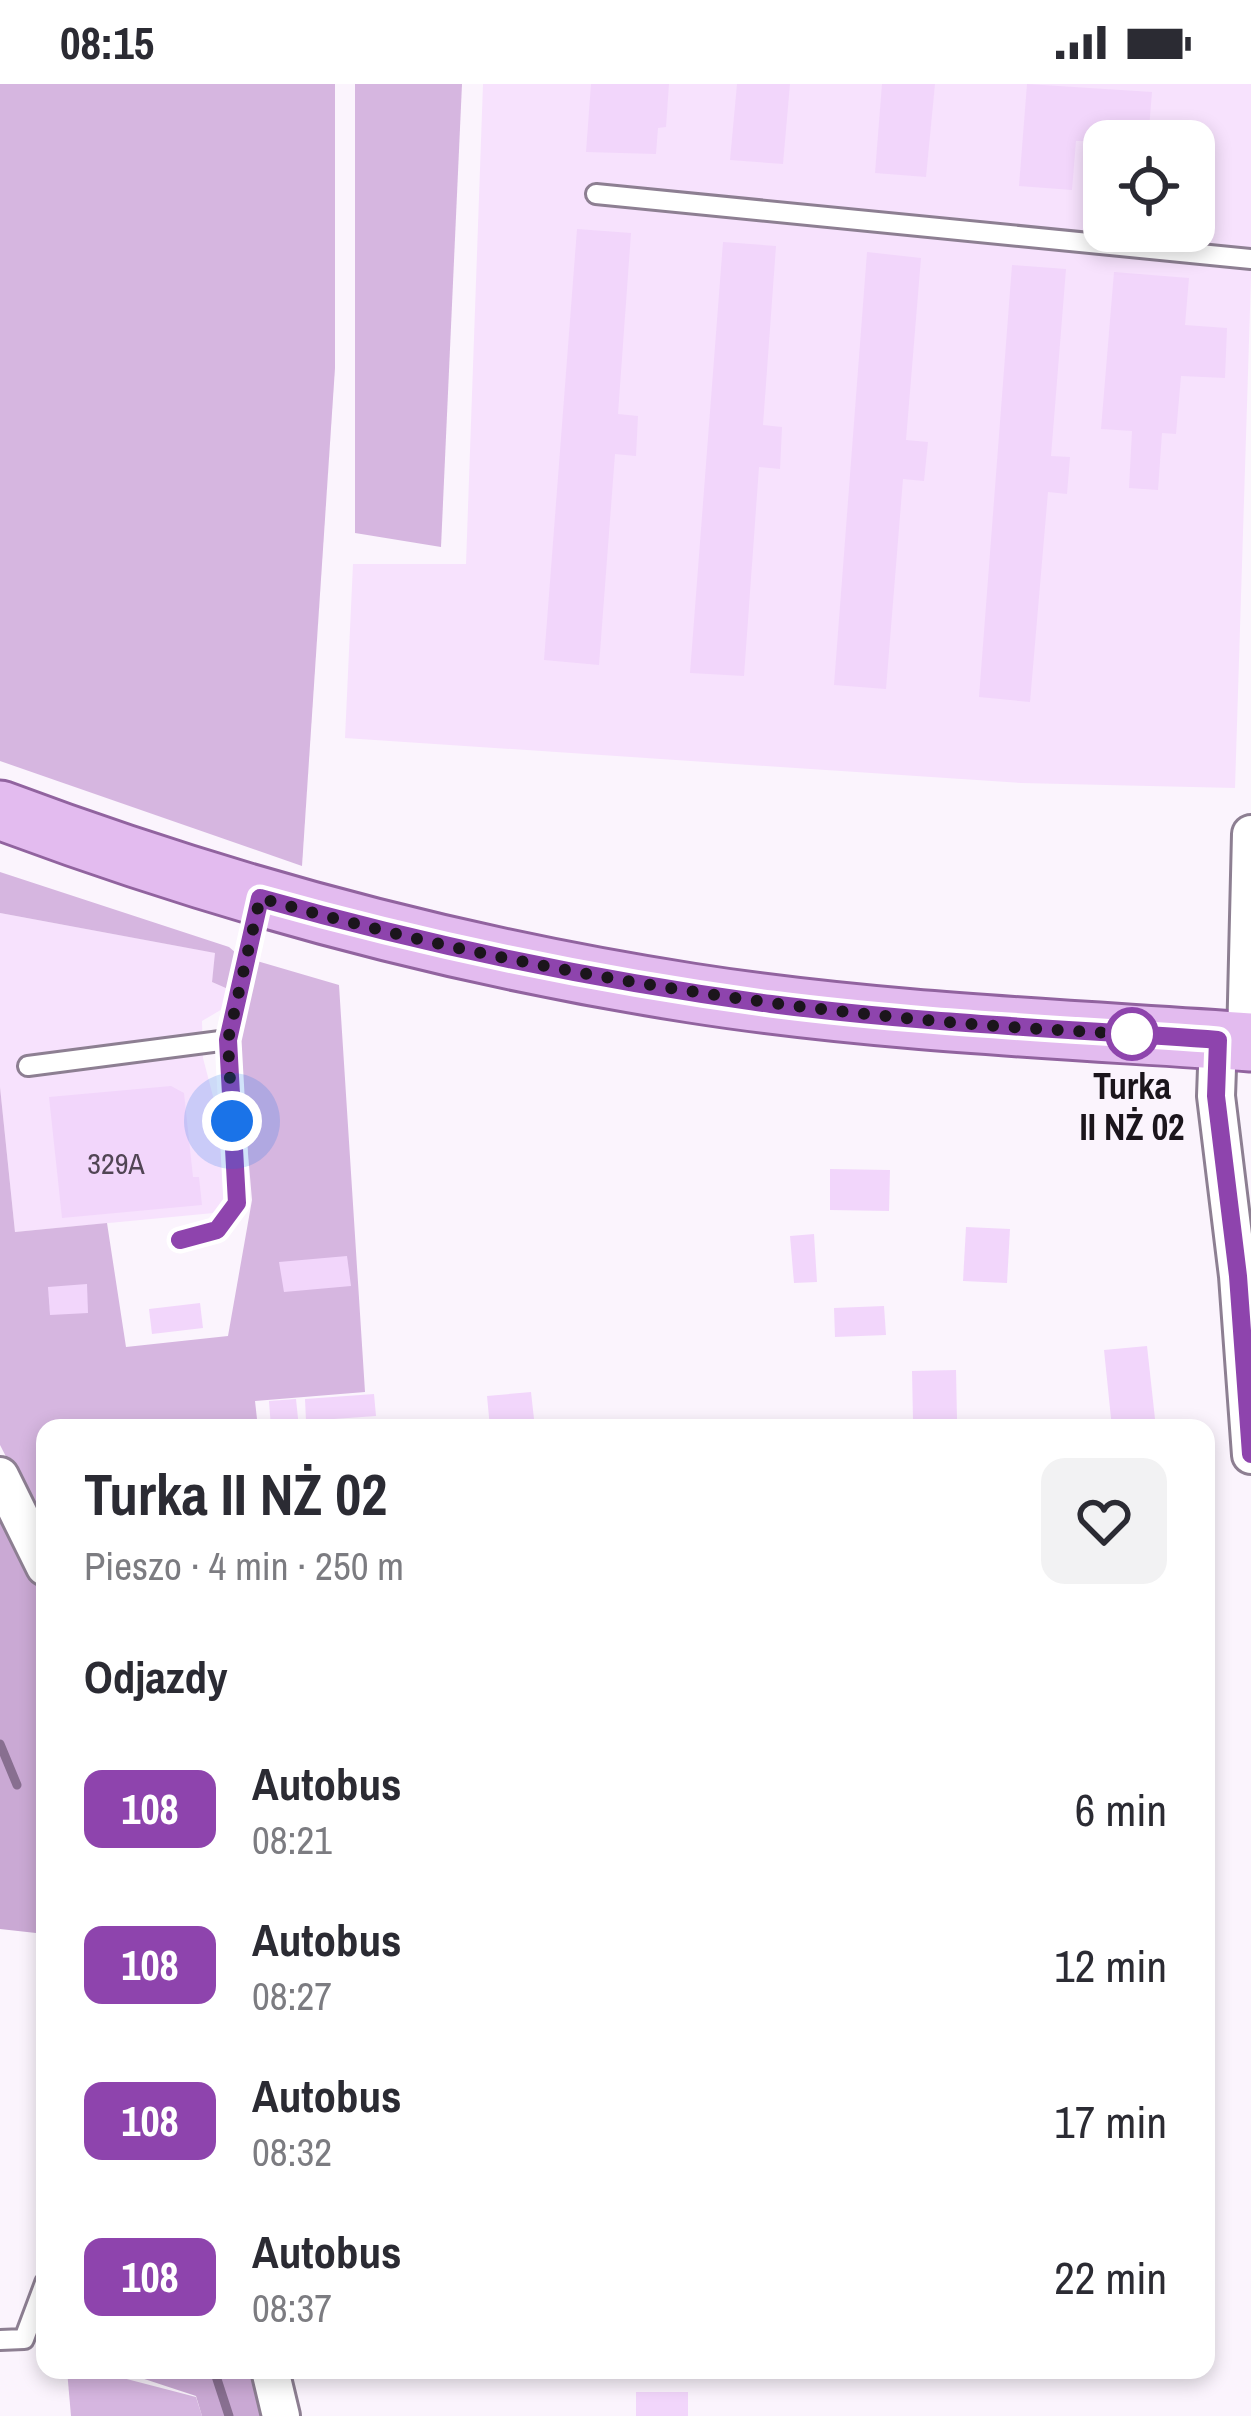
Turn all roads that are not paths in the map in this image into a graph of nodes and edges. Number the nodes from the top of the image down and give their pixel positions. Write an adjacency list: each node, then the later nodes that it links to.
1 (596, 194): 2 (lane)
2 (1251, 259)
3 (0, 810): 5 (main road)
4 (1251, 833): 7 (street)
5 (260, 898): 6 (lane); 7 (main road)
6 (228, 1040): 8 (lane); 9 (lane)
7 (1238, 1042): 10 (street)
8 (28, 1066)
9 (180, 1240)
10 (1251, 1454)
11 (0, 1476): 12 (street)
12 (36, 1549)
13 (36, 2308): 14 (lane)
14 (0, 2340)
15 (272, 2379): 16 (street)
16 (281, 2416)

